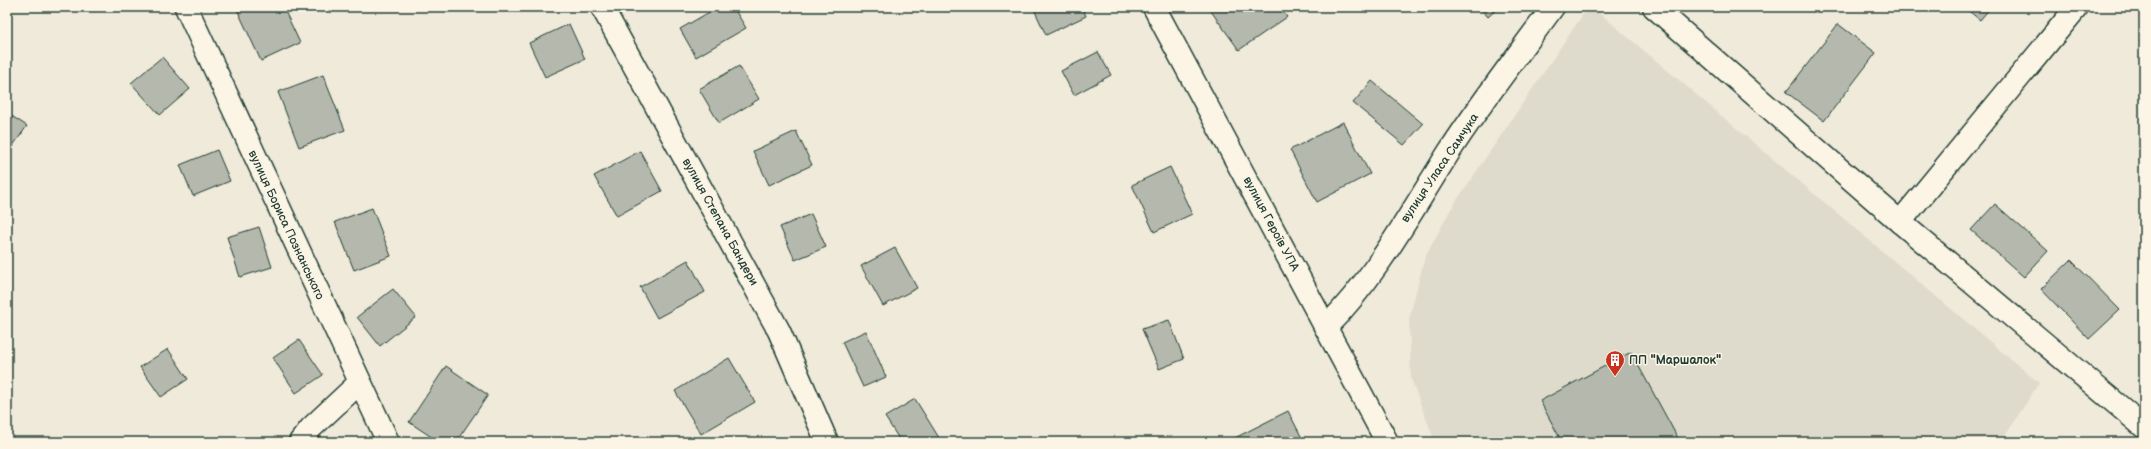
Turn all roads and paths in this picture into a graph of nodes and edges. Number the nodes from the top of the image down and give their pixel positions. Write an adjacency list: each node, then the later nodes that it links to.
1 (186, 7): 9 (street, вулиця Бориса Познанського)
2 (602, 7): 13 (street, вулиця Степана Бандери)
3 (1154, 7): 8 (street, вулиця Героїв УПА)
4 (1553, 7): 8 (street, вулиця Уласа Самчука)
5 (1654, 7): 7 (street)
6 (2077, 7): 7 (street)
7 (1900, 222): 10 (street)
8 (1326, 327): 14 (street, вулиця Героїв УПА)
9 (359, 383): 11 (street); 12 (street, вулиця Бориса Познанського)
10 (2144, 427)
11 (300, 442)
12 (388, 442)
13 (827, 442)
14 (1387, 442)

